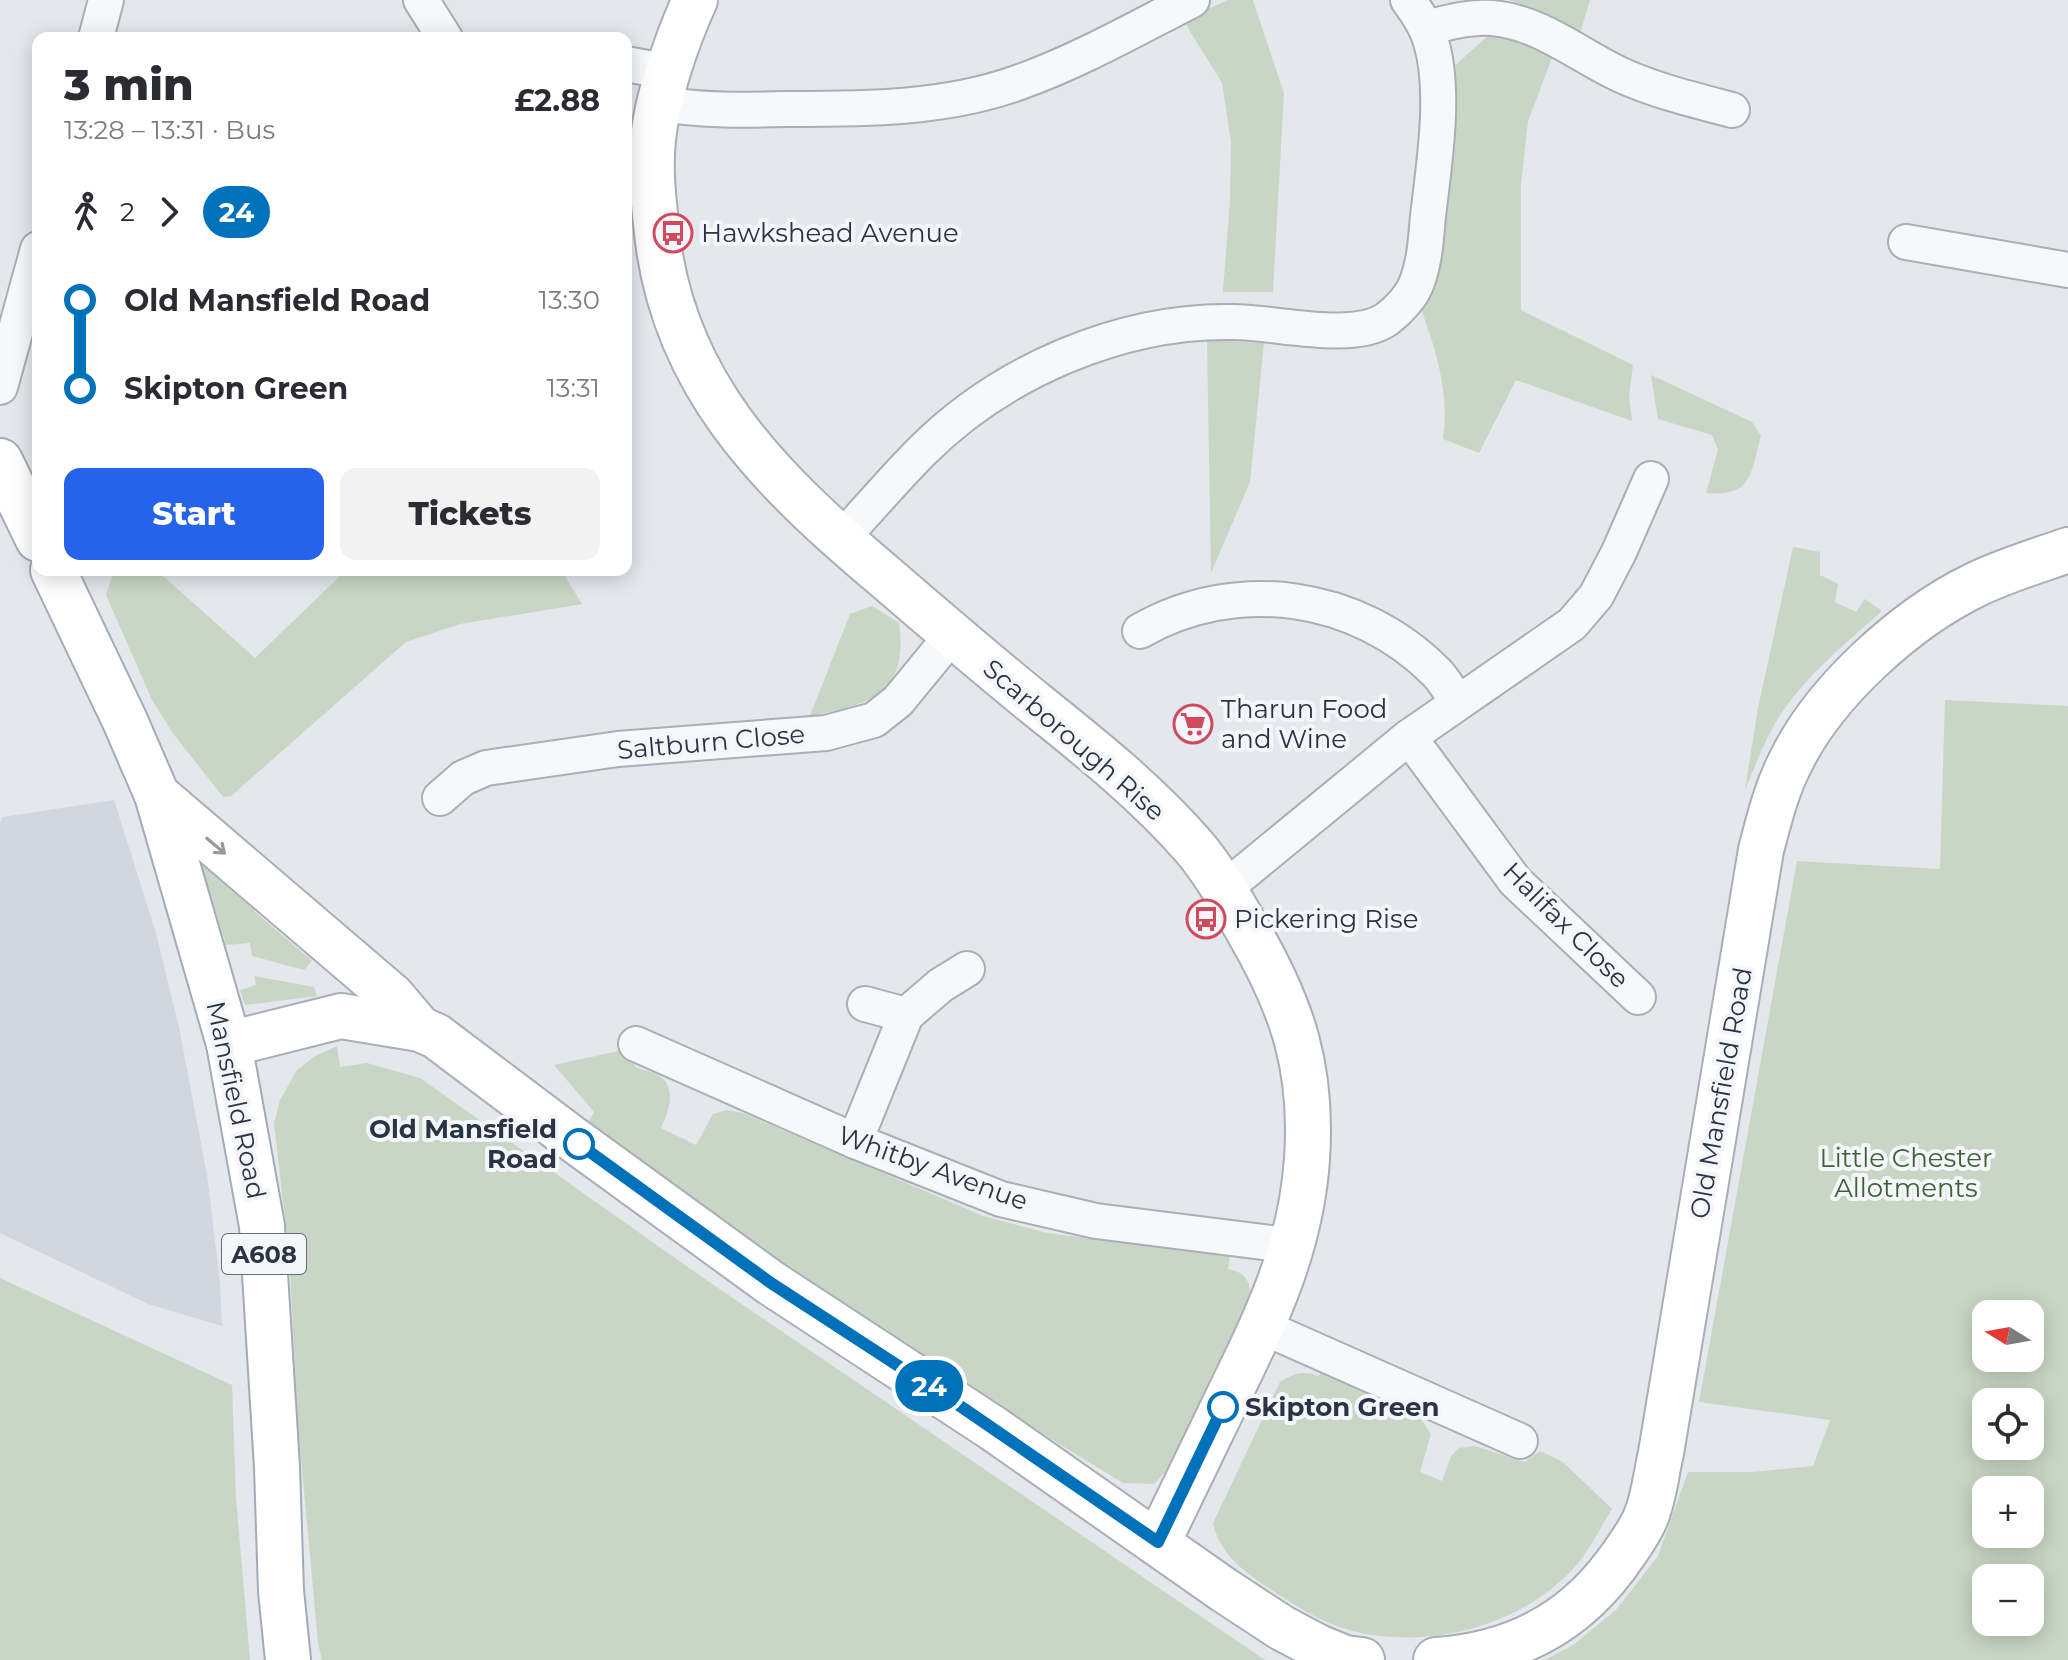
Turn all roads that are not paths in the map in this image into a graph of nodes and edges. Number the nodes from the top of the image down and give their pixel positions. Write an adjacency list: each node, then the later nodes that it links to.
1 (106, 0): 6 (street)
2 (421, 0): 7 (street)
3 (695, 0): 9 (street, Scarborough Rise)
4 (1192, 0): 9 (street)
5 (1417, 14): 10 (street); 18 (street)
6 (98, 32)
7 (441, 32)
8 (632, 68): 9 (street)
9 (665, 88): 18 (street, Scarborough Rise)
10 (1732, 110)
11 (1906, 242): 12 (street)
12 (2068, 270)
13 (32, 271): 14 (street)
14 (0, 387)
15 (0, 461): 17 (street)
16 (1651, 479): 23 (street)
17 (32, 527)
18 (840, 540): 22 (street, Scarborough Rise)
19 (2068, 550): 42 (street, Old Mansfield Road)
20 (56, 576): 25 (street, Mansfield Road / A608)
21 (1140, 631): 23 (street)
22 (953, 634): 26 (street, Saltburn Close); 27 (street, Scarborough Rise)
23 (1457, 702): 24 (street)
24 (1409, 737): 27 (street); 29 (street, Halifax Close)
25 (157, 795): 32 (street, one-way to 32); 33 (street, Mansfield Road / A608)
26 (440, 798)
27 (1224, 889): 36 (street, Scarborough Rise)
28 (967, 969): 31 (street)
29 (1638, 997)
30 (865, 1004): 31 (street)
31 (906, 1015): 35 (street)
32 (420, 1029): 33 (street); 39 (street)
33 (229, 1044): 40 (street, Mansfield Road / A608)
34 (636, 1044): 35 (street, Whitby Avenue)
35 (855, 1141): 36 (street, Whitby Avenue)
36 (1294, 1246): 37 (street, Scarborough Rise)
37 (1263, 1327): 38 (street); 39 (street, Scarborough Rise)
38 (1520, 1441)
39 (1158, 1542): 41 (street)
40 (288, 1660)
41 (1362, 1660)
42 (1436, 1660)

